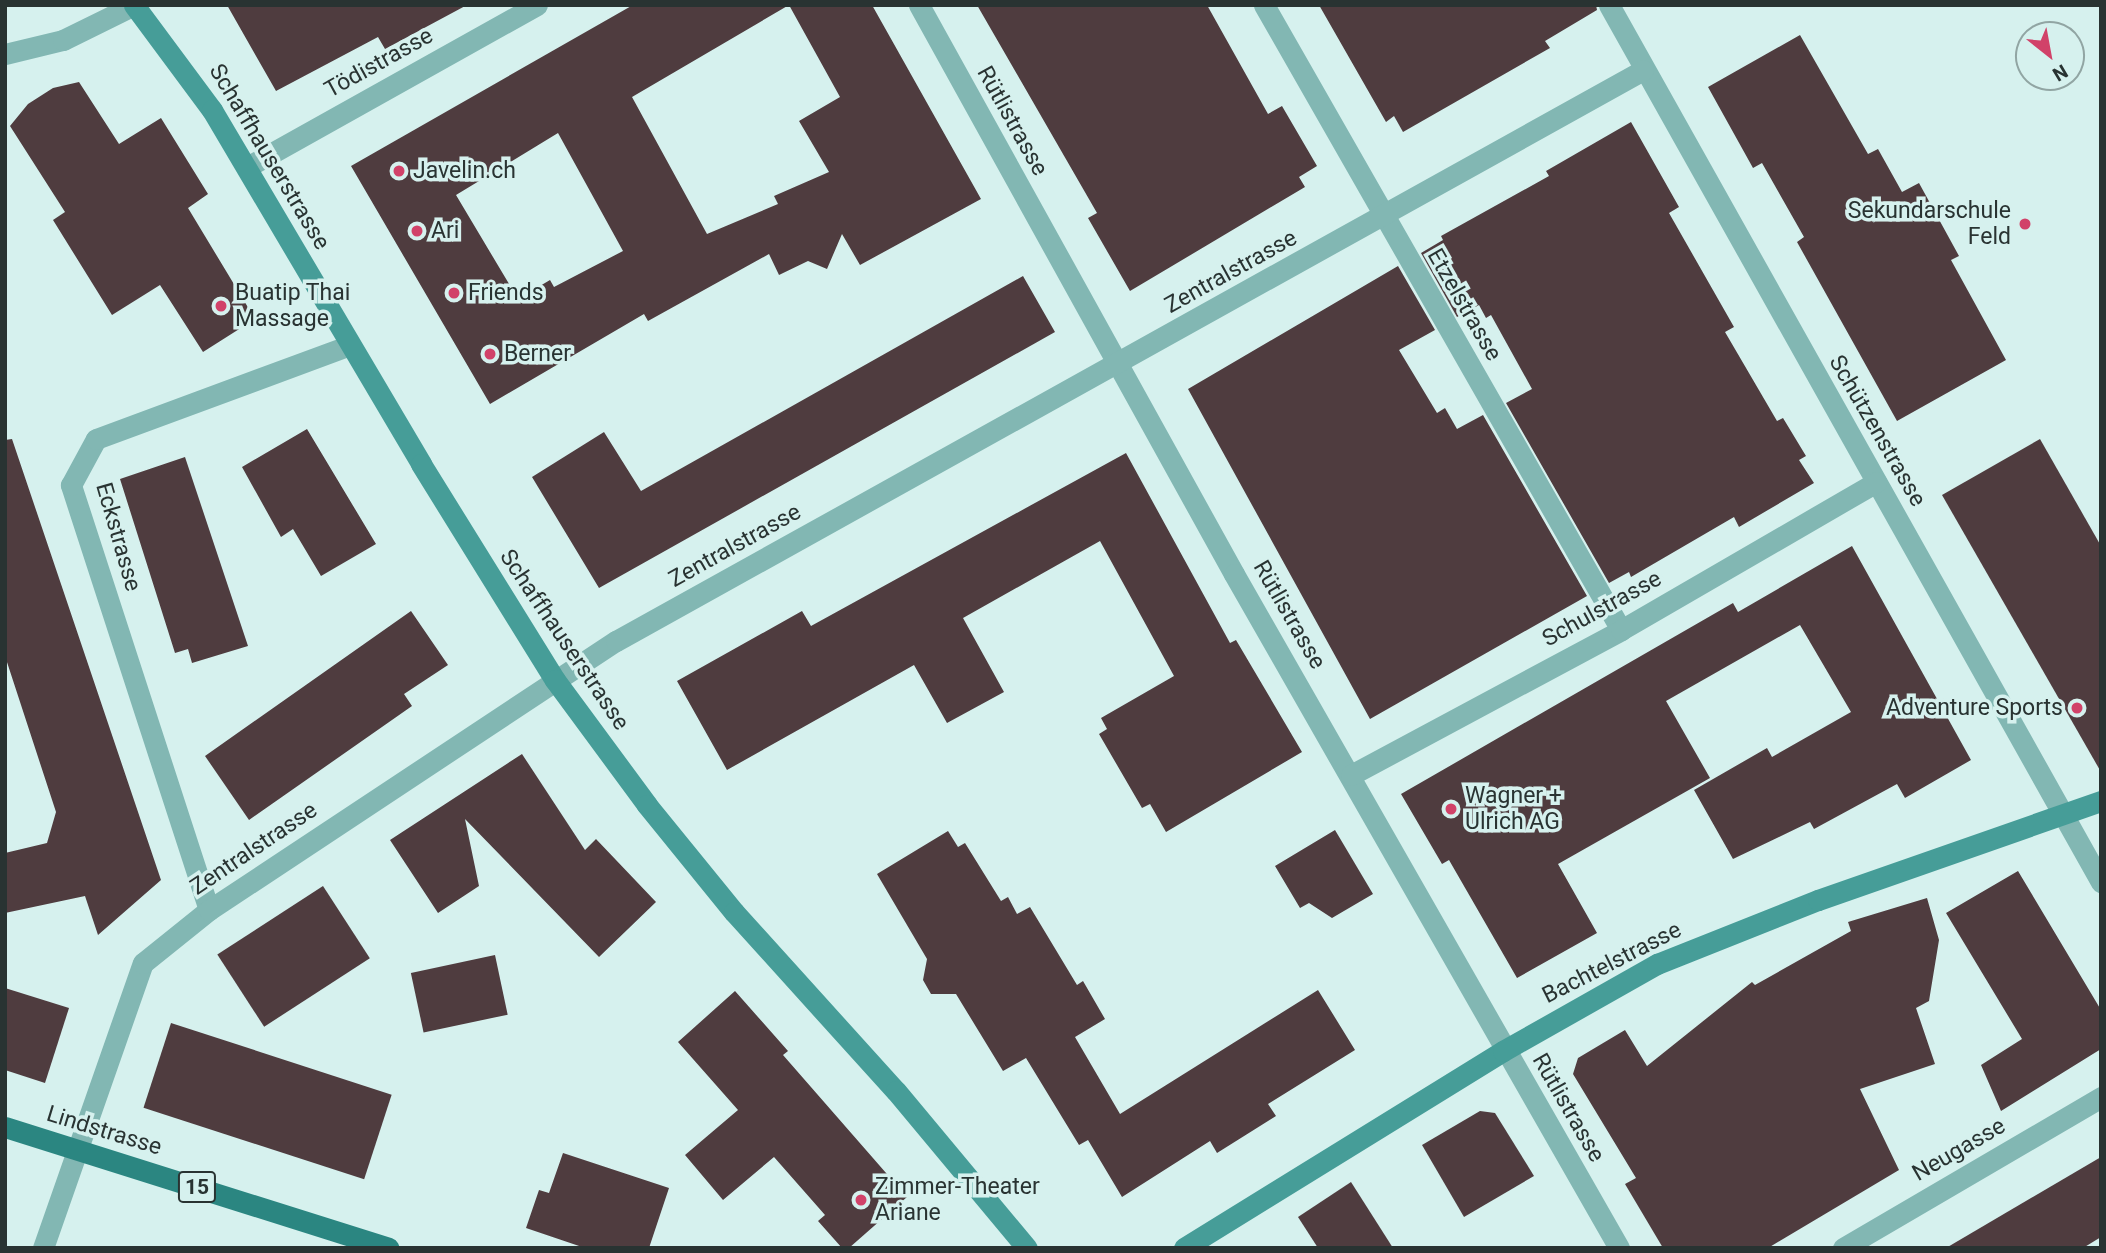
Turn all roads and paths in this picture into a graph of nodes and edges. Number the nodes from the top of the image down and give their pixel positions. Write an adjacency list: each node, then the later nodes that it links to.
1 (134, 5): 6 (street); 8 (main road, Schaffhauserstrasse)
2 (537, 5): 8 (street, Tödistrasse)
3 (919, 5): 11 (street, Rütlistrasse)
4 (1264, 5): 9 (street, Etzelstrasse)
5 (1609, 5): 7 (street, Schützenstrasse)
6 (5, 54)
7 (1643, 71): 9 (street, Zentralstrasse); 12 (street, Schützenstrasse)
8 (247, 167): 10 (main road, Schaffhauserstrasse)
9 (1382, 216): 11 (street, Zentralstrasse); 13 (street, Etzelstrasse)
10 (350, 345): 14 (main road, Schaffhauserstrasse); 19 (street, Eckstrasse)
11 (1117, 366): 14 (street, Zentralstrasse); 15 (street, Rütlistrasse)
12 (1875, 482): 13 (street, Schulstrasse); 17 (street, Schützenstrasse)
13 (1621, 630): 15 (street, Schulstrasse)
14 (555, 680): 19 (street, Zentralstrasse); 26 (main road, Schaffhauserstrasse)
15 (1351, 775): 20 (street, Rütlistrasse)
16 (2101, 801): 17 (main road, Bachtelstrasse)
17 (2061, 813): 18 (street, Schützenstrasse); 20 (main road, Bachtelstrasse)
18 (2101, 882)
19 (209, 910): 23 (street, Zentralstrasse)
20 (1503, 1051): 27 (main road, Bachtelstrasse); 28 (street, Rütlistrasse)
21 (2101, 1097): 29 (street, Neugasse)
22 (5, 1127): 23 (main road, Lindstrasse / 15)
23 (76, 1149): 24 (street, Zentralstrasse); 25 (main road, Lindstrasse / 15)
24 (43, 1248)
25 (388, 1248)
26 (1027, 1248)
27 (1184, 1248)
28 (1619, 1248)
29 (1843, 1248)

